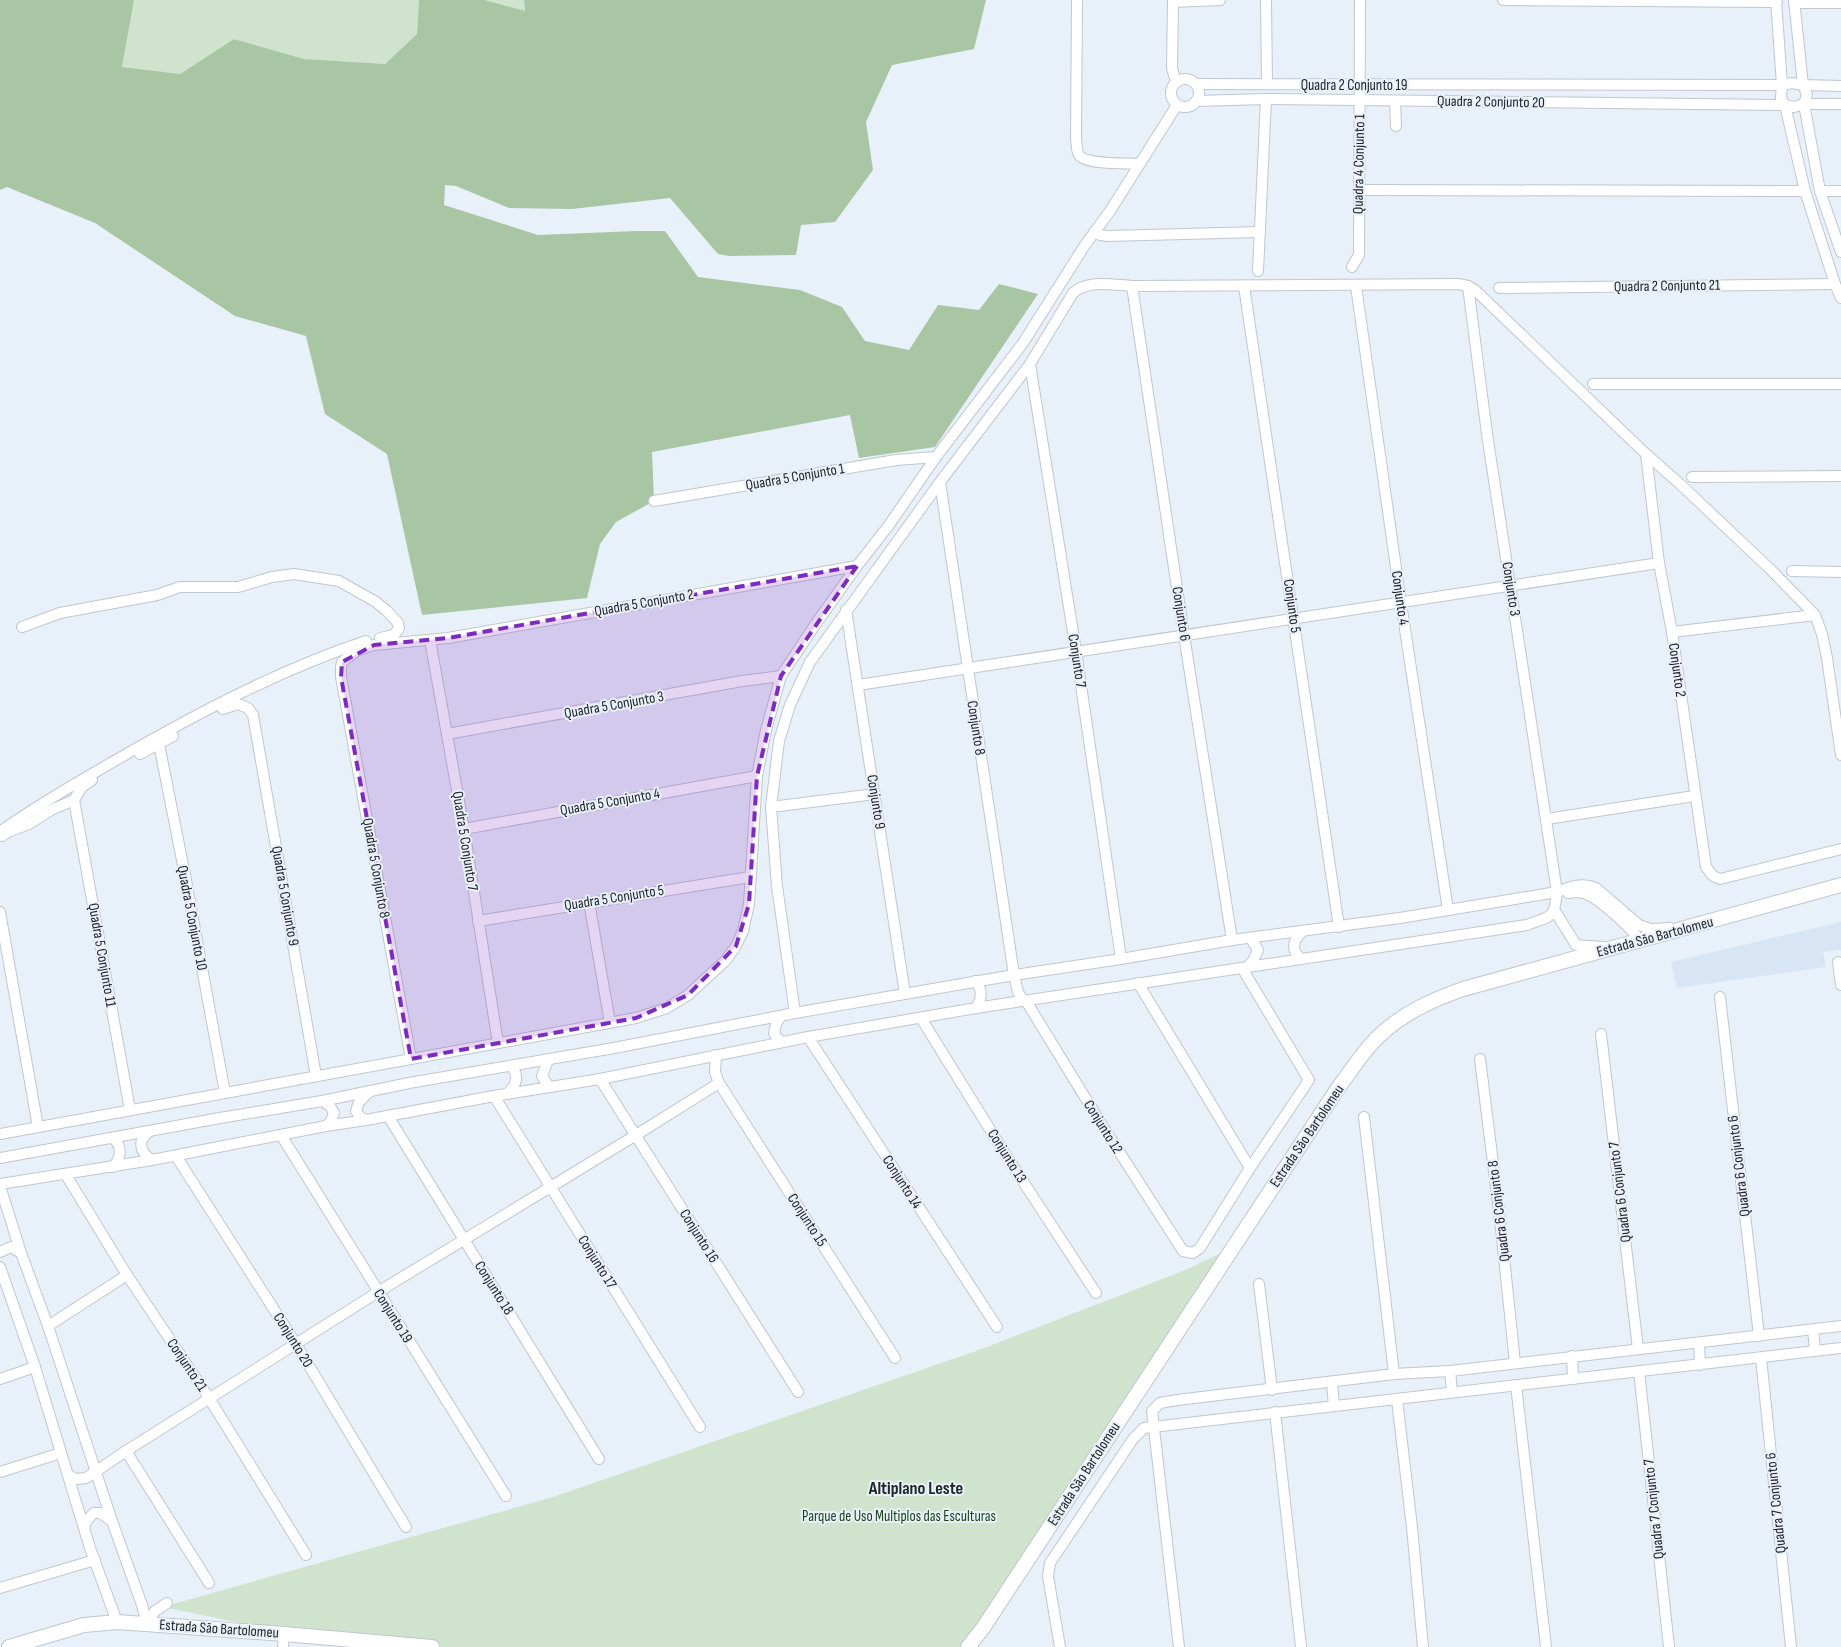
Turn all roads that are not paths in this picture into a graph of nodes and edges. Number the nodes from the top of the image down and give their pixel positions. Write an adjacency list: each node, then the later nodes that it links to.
1 (1077, 0): 26 (street)
2 (1220, 0): 6 (street)
3 (1266, 0): 12 (street)
4 (1360, 0): 13 (street, Quadra 4 Conjunto 1)
5 (1503, 0): 7 (street)
6 (1174, 1): 10 (street)
7 (1776, 1): 14 (street)
8 (1794, 2): 9 (street); 15 (street)
9 (1841, 3)
10 (1176, 82): 11 (street); 23 (street)
11 (1196, 84): 12 (street, Quadra 2 Conjunto 19); 19 (street)
12 (1267, 84): 13 (street, Quadra 2 Conjunto 19)
13 (1359, 85): 14 (street, Quadra 2 Conjunto 19); 18 (street, Quadra 4 Conjunto 1)
14 (1782, 85): 15 (street); 24 (street)
15 (1802, 85): 16 (street); 21 (street)
16 (1841, 86)
17 (1266, 99): 18 (street, Quadra 2 Conjunto 20); 19 (street, Quadra 2 Conjunto 20); 32 (street)
18 (1360, 100): 20 (street, Quadra 2 Conjunto 20); 27 (street, Quadra 4 Conjunto 1)
19 (1196, 101): 23 (street)
20 (1395, 101): 24 (street, Quadra 2 Conjunto 20); 25 (street)
21 (1804, 104): 22 (street); 24 (street); 29 (street)
22 (1841, 104)
23 (1177, 105): 26 (street)
24 (1785, 105): 28 (street)
25 (1396, 126)
26 (1139, 164): 31 (street)
27 (1358, 190): 28 (street); 34 (street, Quadra 4 Conjunto 1)
28 (1805, 191): 36 (street)
29 (1820, 191): 30 (street); 33 (street)
30 (1841, 191)
31 (1094, 232): 32 (street); 47 (street)
32 (1260, 232): 35 (street)
33 (1841, 252)
34 (1352, 267)
35 (1258, 271)
36 (1835, 284): 41 (street, Quadra 2 Conjunto 21); 42 (street)
37 (1132, 286): 38 (street); 43 (street); 63 (street, Conjunto 6)
38 (1244, 286): 39 (street); 60 (street, Conjunto 5)
39 (1356, 286): 40 (street); 57 (street, Conjunto 4)
40 (1468, 286): 46 (street); 56 (street, Conjunto 3)
41 (1498, 288)
42 (1841, 298)
43 (1030, 364): 50 (street); 65 (street, Conjunto 7)
44 (1593, 384): 45 (street)
45 (1841, 384)
46 (1646, 454): 52 (street, Conjunto 2); 59 (street)
47 (936, 457): 51 (street, Quadra 5 Conjunto 1); 53 (street)
48 (1841, 476): 49 (street)
49 (1692, 477)
50 (940, 482): 58 (street); 66 (street, Conjunto 8)
51 (654, 501)
52 (1659, 563): 56 (street); 62 (street, Conjunto 2)
53 (857, 566): 64 (street, Quadra 5 Conjunto 2); 67 (street)
54 (1792, 571): 55 (street)
55 (1841, 572)
56 (1511, 586): 57 (street); 78 (street, Conjunto 3)
57 (1401, 602): 60 (street); 87 (street, Conjunto 4)
58 (846, 610): 69 (street, Conjunto 9); 77 (street)
59 (1815, 615): 62 (street); 72 (street)
60 (1294, 619): 63 (street); 91 (street, Conjunto 5)
61 (22, 627): 80 (street)
62 (1672, 632): 75 (street, Conjunto 2)
63 (1184, 635): 65 (street); 95 (street, Conjunto 6)
64 (430, 640): 68 (street, Quadra 5 Conjunto 2); 70 (street, Quadra 5 Conjunto 7)
65 (1076, 651): 66 (street); 99 (street, Conjunto 7)
66 (967, 668): 69 (street); 103 (street, Conjunto 8)
67 (781, 676): 70 (street, Quadra 5 Conjunto 3); 73 (street)
68 (341, 677): 120 (street, Quadra 5 Conjunto 8)
69 (858, 686): 74 (street, Conjunto 9)
70 (447, 734): 79 (street, Quadra 5 Conjunto 7)
71 (159, 744): 76 (street); 124 (street, Quadra 5 Conjunto 9); 129 (street, Quadra 5 Conjunto 10)
72 (1841, 755)
73 (757, 776): 79 (street, Quadra 5 Conjunto 4); 83 (street)
74 (875, 794): 77 (street); 107 (street, Conjunto 9)
75 (1694, 796): 78 (street); 82 (street, Conjunto 2)
76 (74, 800): 81 (street); 133 (street, Quadra 5 Conjunto 11)
77 (771, 807): 111 (street)
78 (1547, 819): 85 (street, Conjunto 3)
79 (464, 829): 90 (street, Quadra 5 Conjunto 7)
80 (0, 832)
81 (0, 837)
82 (1841, 848)
83 (750, 877): 86 (street, Quadra 5 Conjunto 5); 114 (street)
84 (1841, 885): 92 (street, Estrada São Bartolomeu)
85 (1557, 892): 87 (street); 89 (street, Conjunto 3); 92 (street); 96 (street)
86 (589, 902): 90 (street, Quadra 5 Conjunto 5); 114 (street)
87 (1448, 910): 91 (street)
88 (0, 912): 138 (street)
89 (1553, 913): 97 (street); 98 (street); 100 (street)
90 (478, 921): 118 (street, Quadra 5 Conjunto 7)
91 (1339, 927): 93 (street)
92 (1691, 927): 96 (street, Estrada São Bartolomeu)
93 (1302, 932): 94 (street); 100 (street)
94 (1251, 939): 95 (street); 102 (street)
95 (1232, 940): 99 (street)
96 (1640, 941): 97 (street, Estrada São Bartolomeu)
97 (1616, 947): 98 (street, Estrada São Bartolomeu)
98 (1577, 958): 209 (street, Estrada São Bartolomeu)
99 (1121, 959): 103 (street)
100 (1301, 959): 102 (street)
101 (1838, 962): 106 (street)
102 (1245, 968): 105 (street); 148 (street)
103 (1014, 974): 104 (street); 109 (street, Conjunto 8)
104 (975, 981): 107 (street); 110 (street)
105 (1138, 983): 109 (street); 148 (street)
106 (1841, 985)
107 (905, 994): 111 (street)
108 (1720, 997): 164 (street, Quadra 6 Conjunto 6)
109 (1025, 1001): 110 (street); 148 (street, Conjunto 12)
110 (976, 1008): 113 (street)
111 (795, 1013): 112 (street)
112 (781, 1016): 117 (street); 122 (street)
113 (921, 1018): 116 (street); 159 (street, Conjunto 13)
114 (610, 1023): 118 (street)
115 (1601, 1034): 168 (street, Quadra 6 Conjunto 7)
116 (808, 1037): 117 (street); 162 (street, Conjunto 14)
117 (782, 1042): 119 (street)
118 (498, 1043): 120 (street)
119 (716, 1055): 125 (street); 126 (street)
120 (411, 1059): 124 (street)
121 (1480, 1059): 173 (street, Quadra 6 Conjunto 8)
122 (548, 1060): 123 (street); 127 (street)
123 (511, 1066): 128 (street); 130 (street)
124 (316, 1076): 129 (street)
125 (600, 1079): 127 (street); 142 (street, Conjunto 16)
126 (719, 1082): 142 (street); 171 (street, Conjunto 15)
127 (549, 1087): 130 (street)
128 (370, 1091): 132 (street); 136 (street)
129 (225, 1093): 133 (street)
130 (507, 1094): 131 (street)
131 (494, 1096): 134 (street); 151 (street, Conjunto 17)
132 (323, 1101): 137 (street); 139 (street)
133 (130, 1110): 138 (street)
134 (388, 1116): 136 (street); 152 (street, Conjunto 18)
135 (1364, 1117): 178 (street)
136 (366, 1120): 137 (street)
137 (326, 1126): 141 (street)
138 (38, 1127): 140 (street)
139 (151, 1130): 143 (street); 146 (street)
140 (0, 1134)
141 (281, 1135): 144 (street); 158 (street, Conjunto 19)
142 (636, 1135): 151 (street); 184 (street, Conjunto 16)
143 (113, 1138): 145 (street); 147 (street)
144 (176, 1156): 146 (street); 166 (street, Conjunto 20)
145 (0, 1158)
146 (152, 1160): 147 (street)
147 (113, 1167): 149 (street)
148 (1250, 1168)
149 (66, 1175): 150 (street); 156 (street, Conjunto 21)
150 (0, 1185): 154 (street)
151 (550, 1187): 152 (street); 191 (street, Conjunto 17)
152 (464, 1240): 158 (street); 194 (street, Conjunto 18)
153 (0, 1252): 154 (street)
154 (21, 1253): 160 (street)
155 (1, 1273): 175 (street)
156 (128, 1275): 160 (street); 186 (street, Conjunto 21)
157 (1259, 1284): 183 (street)
158 (378, 1292): 166 (street); 198 (street, Conjunto 19)
159 (1096, 1293)
160 (48, 1326): 195 (street)
161 (1841, 1326): 163 (street)
162 (997, 1327)
163 (1813, 1330): 164 (street); 169 (street)
164 (1759, 1336): 165 (street)
165 (1699, 1342): 168 (street); 174 (street)
166 (296, 1344): 186 (street); 200 (street, Conjunto 20)
167 (1841, 1348): 169 (street)
168 (1638, 1349): 170 (street)
169 (1815, 1350): 172 (street)
170 (1572, 1356): 173 (street); 179 (street)
171 (895, 1358)
172 (1761, 1358): 174 (street); 221 (street, Quadra 7 Conjunto 6)
173 (1515, 1363): 176 (street)
174 (1700, 1365): 177 (street)
175 (35, 1367): 180 (street); 193 (street)
176 (1450, 1371): 178 (street); 185 (street)
177 (1639, 1371): 179 (street); 220 (street, Quadra 7 Conjunto 7)
178 (1394, 1374): 181 (street)
179 (1574, 1378): 182 (street)
180 (0, 1379)
181 (1332, 1383): 183 (street); 188 (street)
182 (1516, 1385): 185 (street); 219 (street)
183 (1272, 1390): 190 (street)
184 (798, 1392)
185 (1452, 1392): 187 (street)
186 (209, 1398): 192 (street); 202 (street, Conjunto 21)
187 (1396, 1400): 188 (street); 218 (street)
188 (1334, 1406): 189 (street)
189 (1275, 1412): 190 (street); 217 (street)
190 (1153, 1426): 215 (street); 216 (street)
191 (700, 1427)
192 (126, 1451): 195 (street); 204 (street)
193 (61, 1453): 196 (street); 197 (street)
194 (599, 1459)
195 (95, 1471): 197 (street); 199 (street)
196 (0, 1472)
197 (68, 1475): 201 (street)
198 (506, 1496)
199 (112, 1521): 201 (street); 208 (street)
200 (406, 1527)
201 (84, 1528): 203 (street)
202 (306, 1555)
203 (95, 1560): 205 (street); 207 (street)
204 (209, 1583)
205 (0, 1588)
206 (167, 1603): 208 (street)
207 (117, 1622): 208 (street, Estrada São Bartolomeu); 211 (street, Estrada São Bartolomeu)
208 (147, 1624): 210 (street, Estrada São Bartolomeu)
209 (983, 1628): 213 (street, Estrada São Bartolomeu); 214 (street)
210 (284, 1640): 212 (street, Estrada São Bartolomeu)
211 (9, 1647)
212 (432, 1647)
213 (968, 1647)
214 (979, 1647)
215 (1060, 1647)
216 (1179, 1647)
217 (1301, 1647)
218 (1423, 1647)
219 (1546, 1647)
220 (1669, 1647)
221 (1791, 1647)

